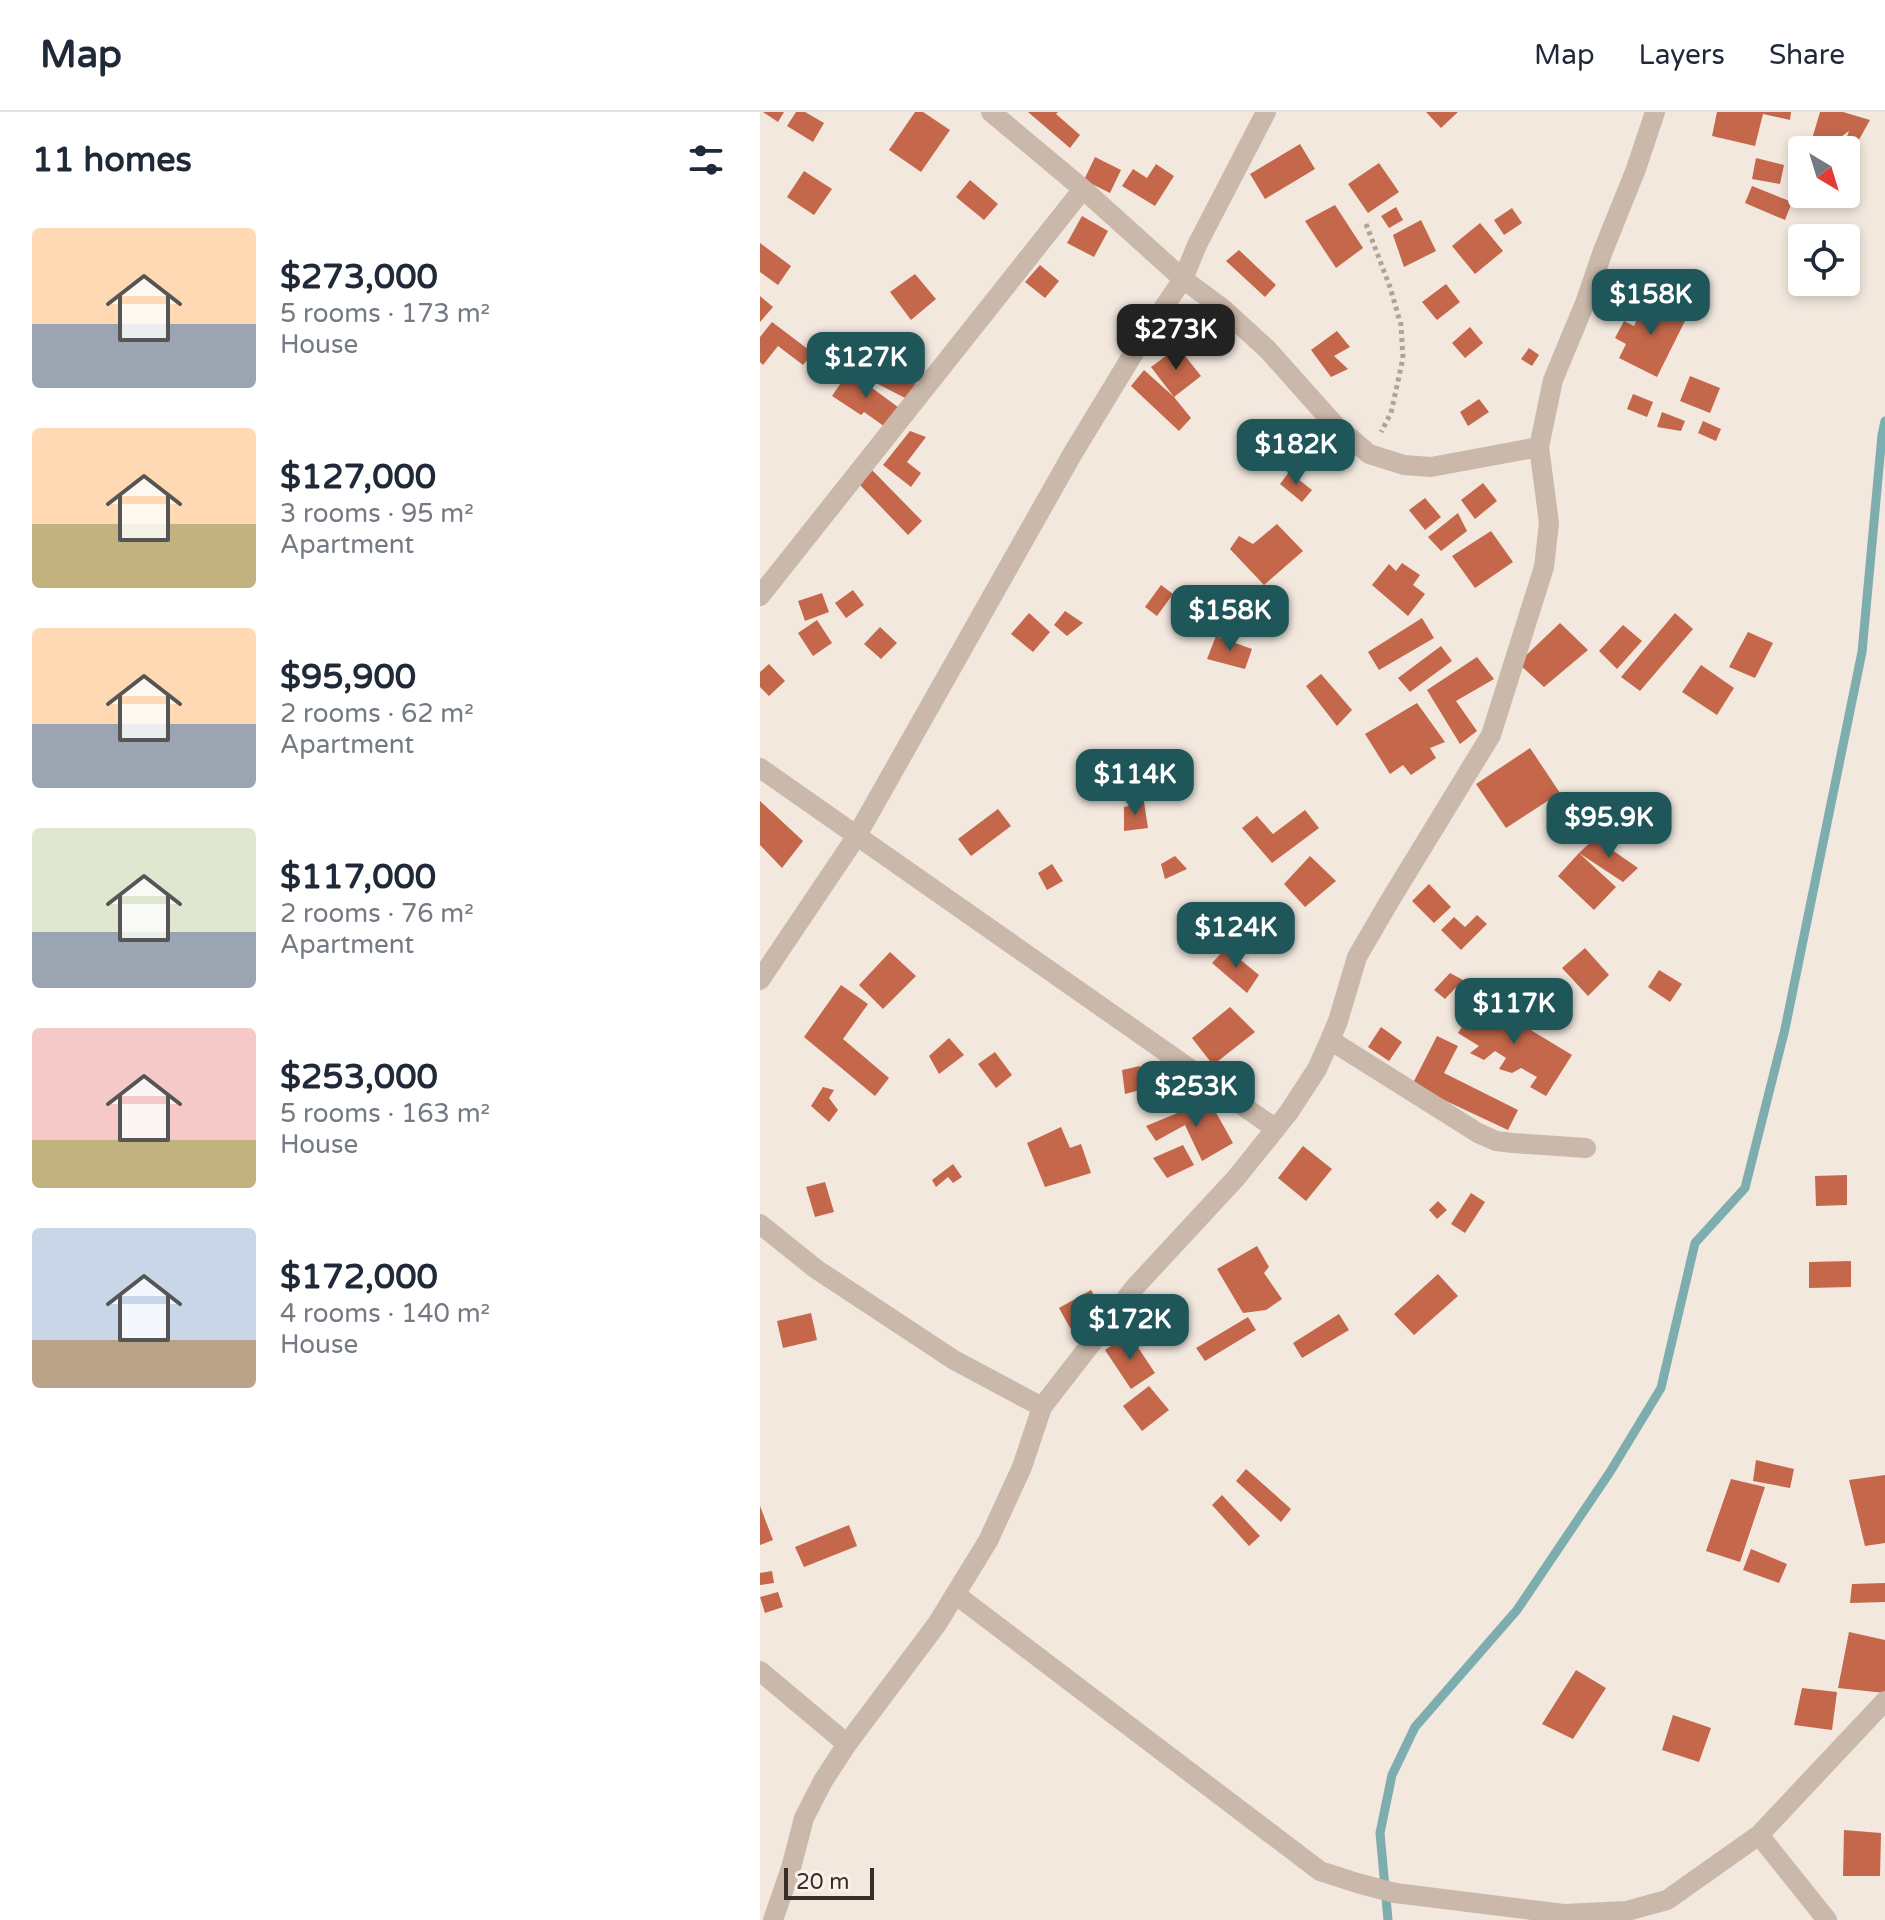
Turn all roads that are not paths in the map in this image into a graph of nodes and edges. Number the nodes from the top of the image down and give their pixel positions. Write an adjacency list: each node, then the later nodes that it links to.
1 (991, 112): 4 (street)
2 (1266, 112): 5 (street)
3 (1655, 112): 6 (street)
4 (1083, 189): 5 (street); 7 (street)
5 (1183, 279): 6 (street); 9 (street)
6 (1539, 447): 11 (street)
7 (760, 596)
8 (760, 768): 9 (street)
9 (856, 837): 10 (street); 12 (street)
10 (760, 980)
11 (1330, 1040): 12 (street); 13 (street)
12 (1276, 1129): 15 (street)
13 (1586, 1148)
14 (760, 1224): 15 (street)
15 (1042, 1407): 16 (street)
16 (955, 1594): 19 (street); 20 (street)
17 (760, 1671): 19 (street)
18 (1885, 1701): 20 (street)
19 (847, 1744): 21 (street)
20 (1759, 1835): 22 (street)
21 (773, 1920)
22 (1827, 1920)

